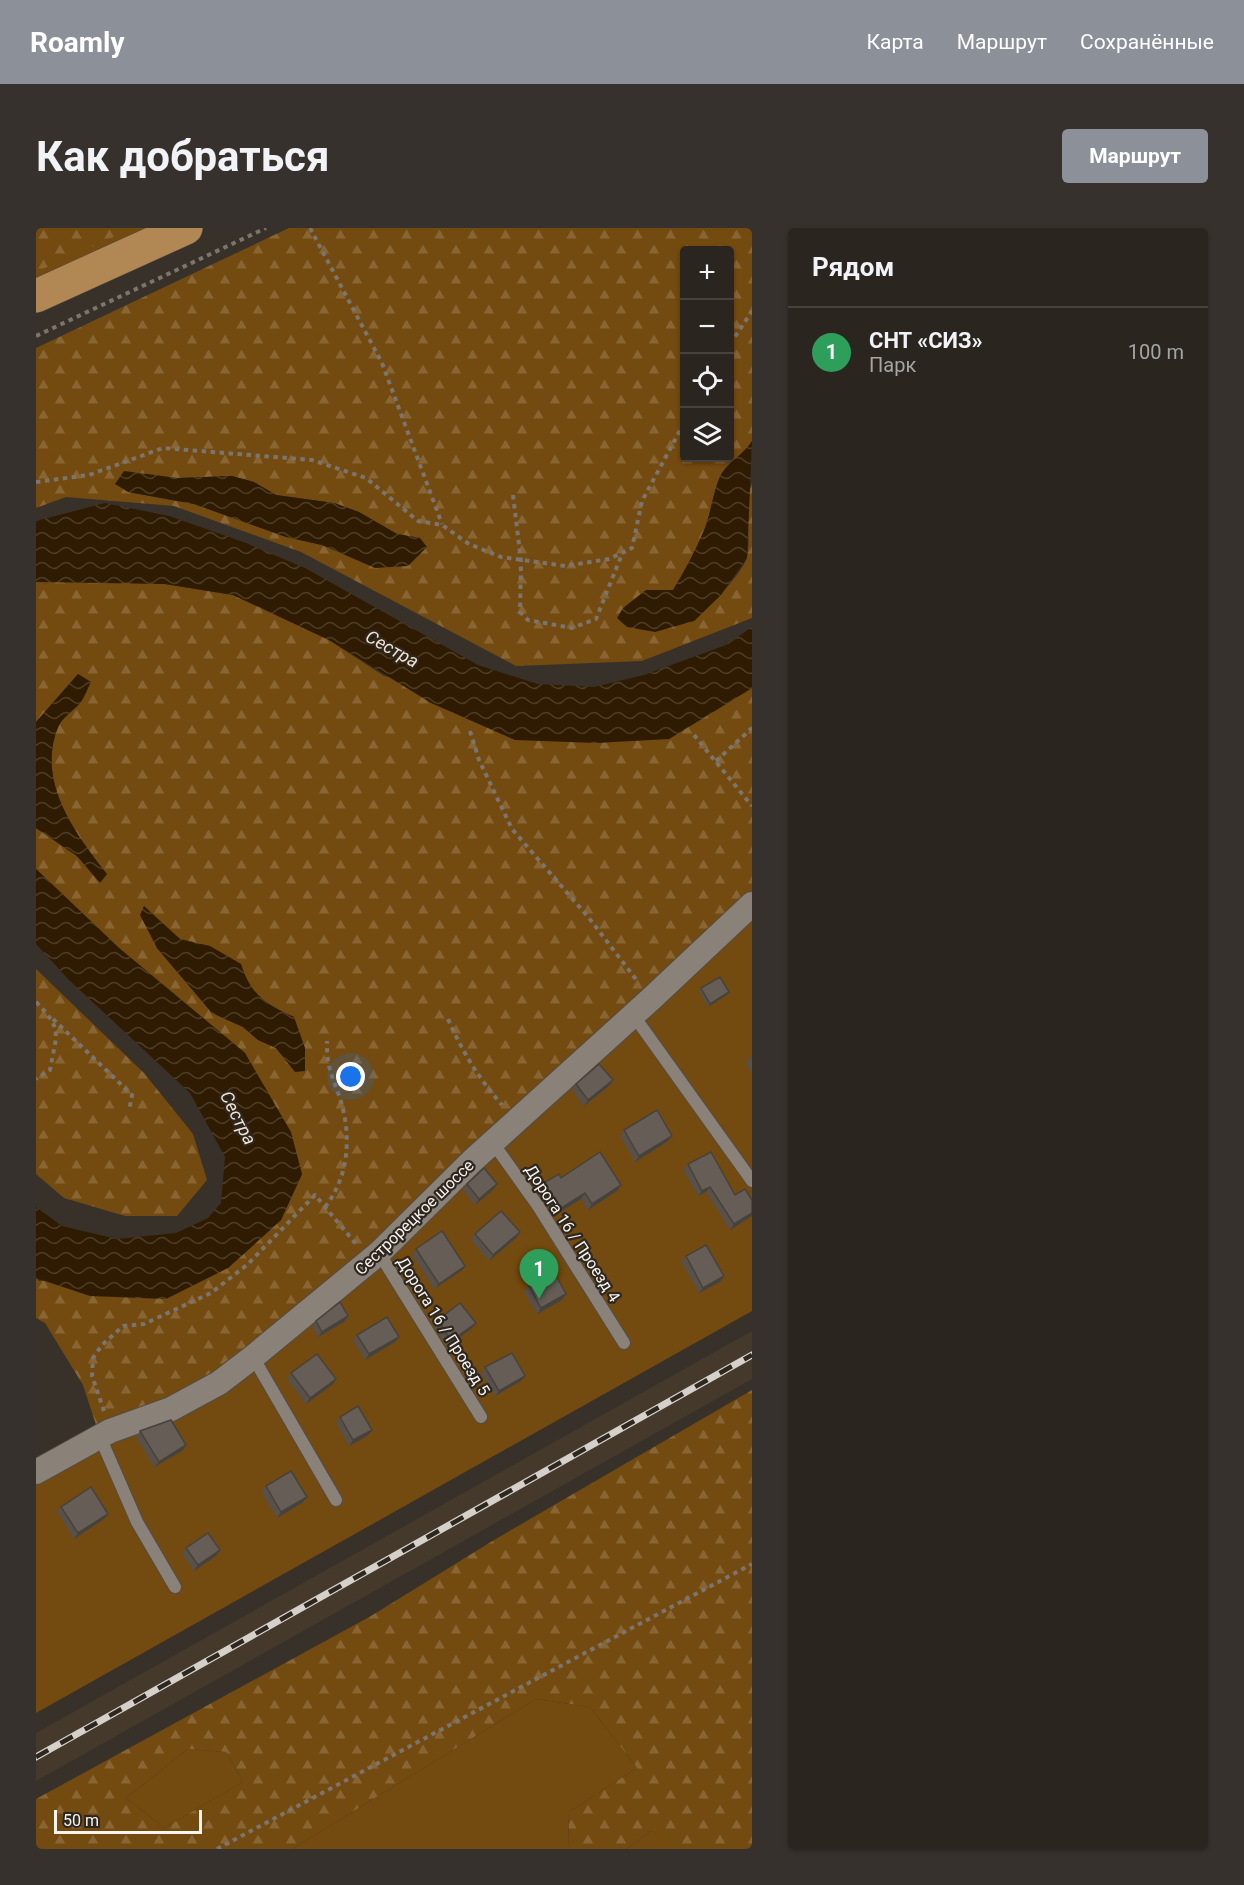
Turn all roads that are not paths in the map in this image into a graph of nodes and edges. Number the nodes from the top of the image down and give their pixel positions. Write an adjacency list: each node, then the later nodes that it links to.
1 (186, 228): 2 (highway)
2 (36, 296)
3 (752, 904): 4 (street, Сестрорецкое шоссе)
4 (634, 1016): 5 (street, Сестрорецкое шоссе); 6 (lane)
5 (493, 1143): 7 (street, Сестрорецкое шоссе); 8 (lane, Дорога 16 / Проезд 4)
6 (752, 1181)
7 (375, 1257): 9 (street, Сестрорецкое шоссе); 10 (lane, Дорога 16 / Проезд 5)
8 (624, 1343)
9 (253, 1357): 11 (street, Сестрорецкое шоссе); 13 (lane)
10 (481, 1417)
11 (105, 1434): 12 (street, Сестрорецкое шоссе); 14 (lane)
12 (36, 1472)
13 (336, 1500)
14 (176, 1587)

